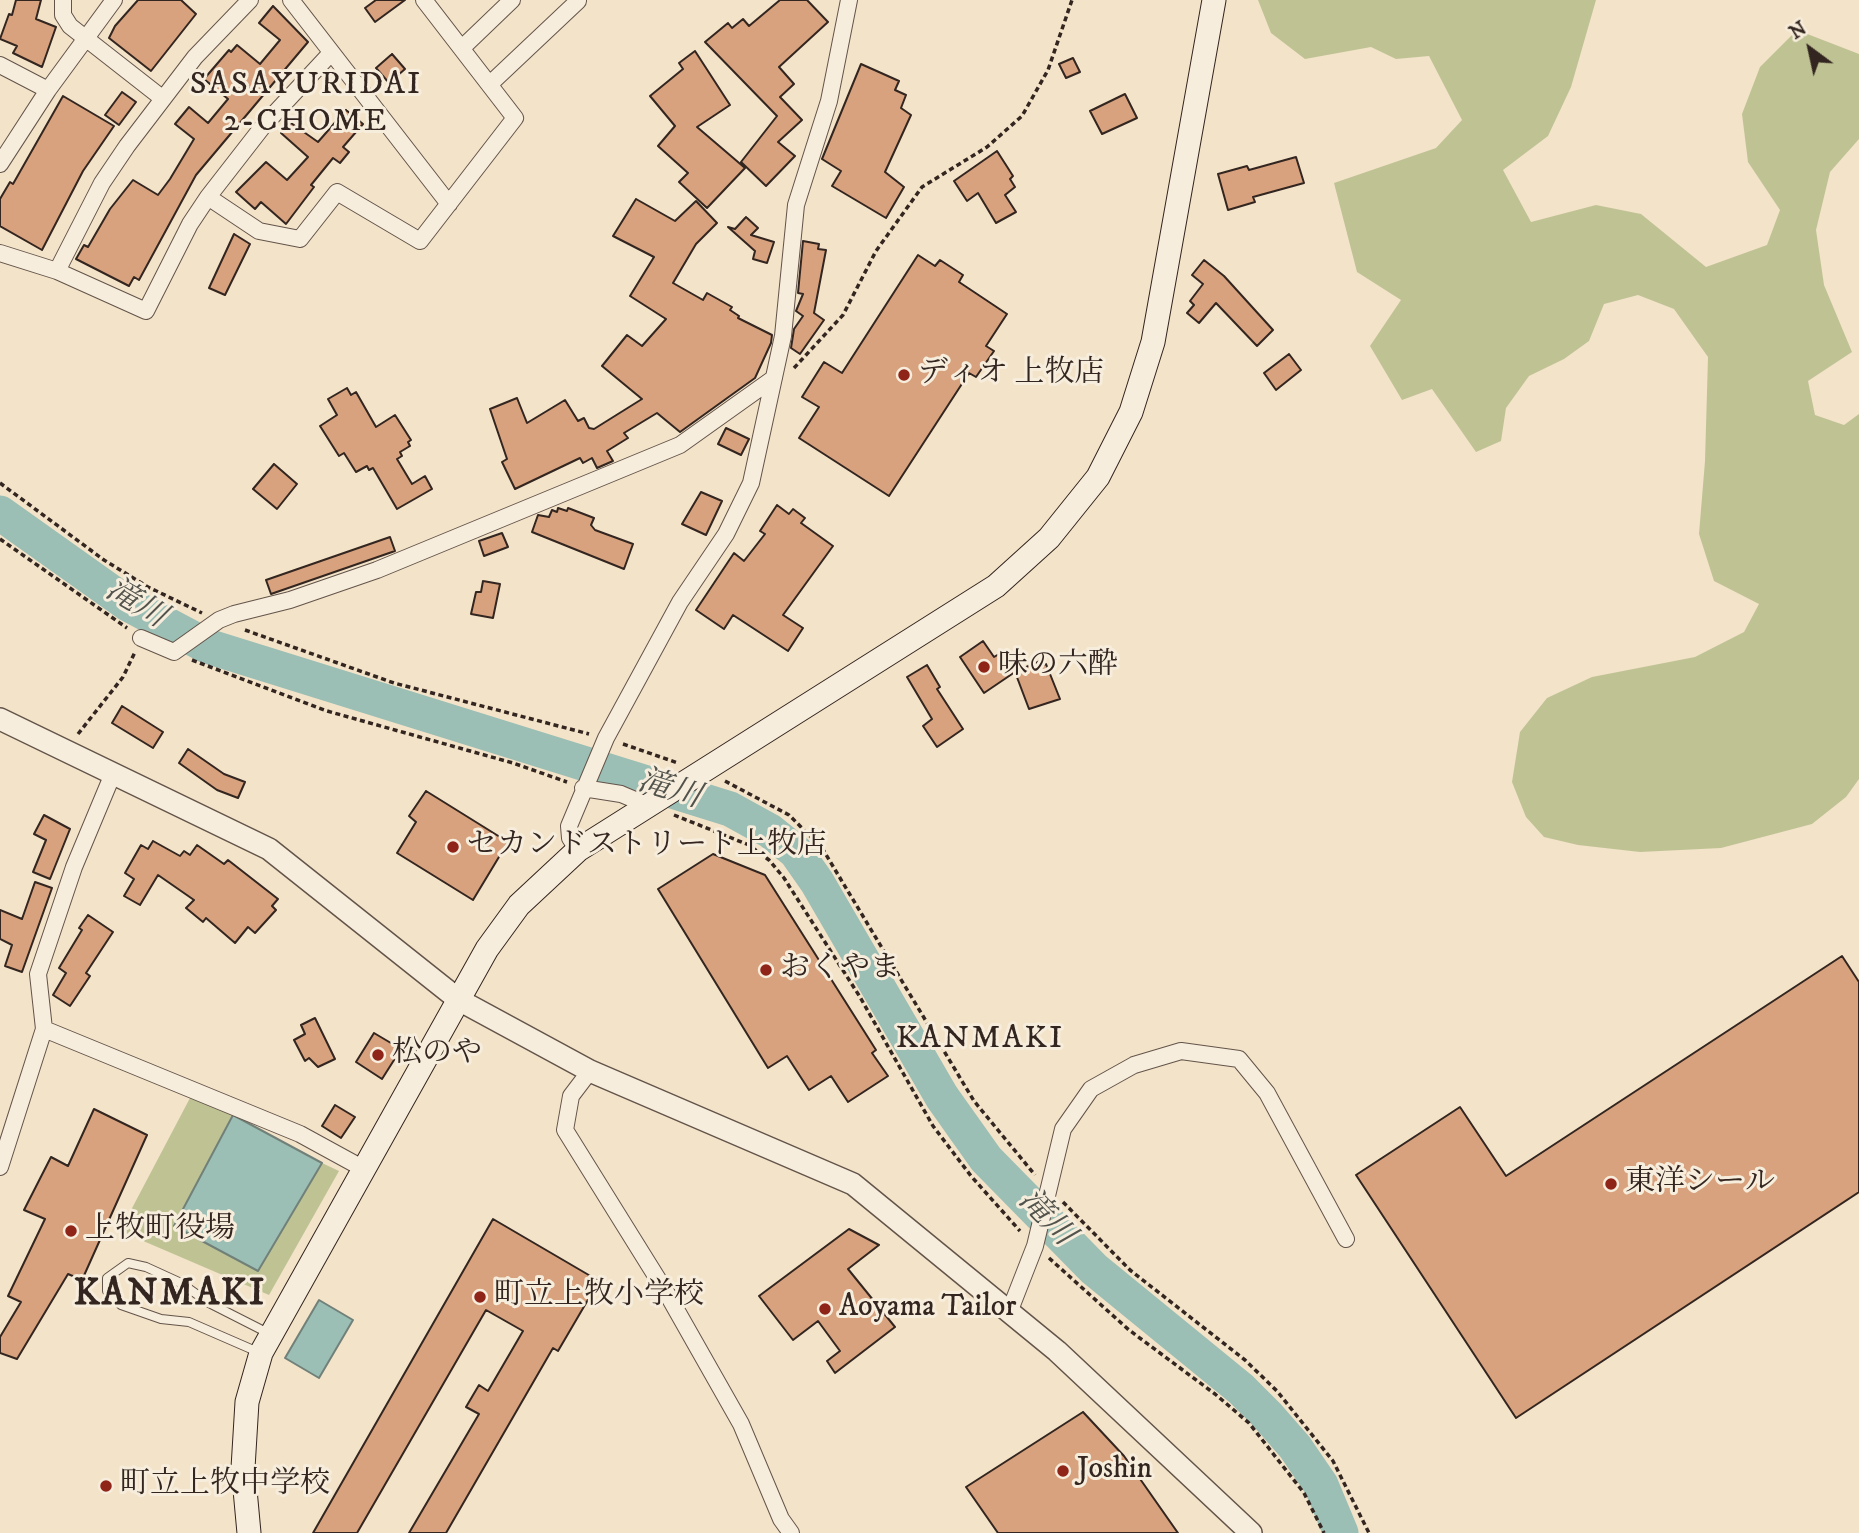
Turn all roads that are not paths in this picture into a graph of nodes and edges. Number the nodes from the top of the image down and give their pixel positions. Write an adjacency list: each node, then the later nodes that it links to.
1 (62, 0): 10 (street)
2 (114, 0): 10 (street)
3 (250, 0): 16 (street)
4 (291, 0): 12 (street)
5 (424, 0): 11 (street)
6 (512, 0): 11 (street)
7 (849, 0): 22 (street)
8 (1214, 0): 27 (main road)
9 (578, 1): 14 (street)
10 (84, 38): 15 (street); 16 (street)
11 (462, 48): 14 (street)
12 (331, 53): 18 (street); 19 (street)
13 (0, 65): 15 (street)
14 (490, 84): 19 (street)
15 (48, 90): 17 (street)
16 (162, 98): 21 (street)
17 (0, 164)
18 (208, 197): 19 (street); 21 (street)
19 (449, 205)
20 (0, 253): 21 (street)
21 (57, 271)
22 (774, 378): 23 (street); 26 (street)
23 (141, 638)
24 (0, 719): 25 (street)
25 (112, 776): 29 (street); 30 (street)
26 (583, 788): 27 (street); 28 (street)
27 (647, 805): 28 (main road)
28 (578, 850): 29 (main road)
29 (459, 1000): 31 (street); 33 (main road)
30 (44, 1029): 32 (street); 33 (street)
31 (590, 1071): 35 (street); 39 (street)
32 (0, 1167)
33 (364, 1169): 36 (main road)
34 (1346, 1239): 35 (street)
35 (1010, 1310): 37 (street)
36 (265, 1344): 36 (lane); 38 (main road)
37 (1246, 1532)
38 (249, 1533)
39 (791, 1533)

